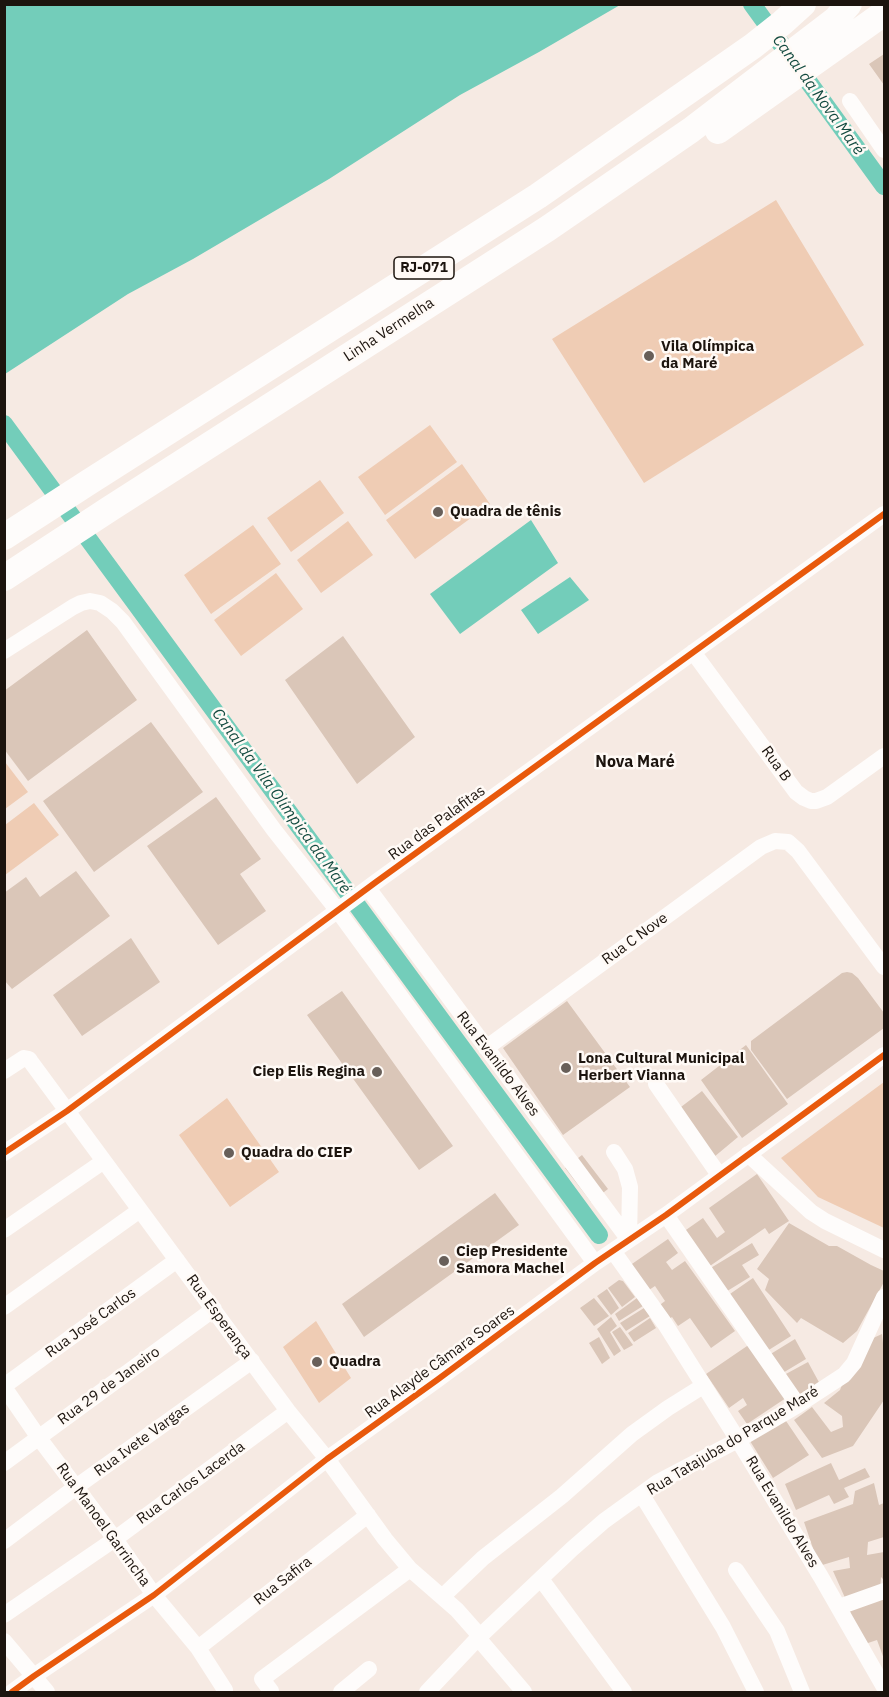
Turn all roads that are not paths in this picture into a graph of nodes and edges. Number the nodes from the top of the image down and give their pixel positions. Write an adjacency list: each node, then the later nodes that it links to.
1 (802, 4): 9 (highway, RJ-071)
2 (857, 4): 3 (highway)
3 (843, 12): 5 (highway)
4 (885, 13): 5 (highway)
5 (782, 75): 10 (highway, Linha Vermelha / RJ-071)
6 (850, 101): 7 (street)
7 (885, 150)
8 (885, 514): 12 (street, Rua das Palafitas)
9 (4, 537)
10 (4, 578)
11 (4, 651): 15 (street)
12 (693, 652): 13 (street, Rua B); 14 (street, Rua das Palafitas)
13 (885, 756)
14 (363, 892): 15 (street, Rua das Palafitas); 17 (street, Rua Evanildo Alves)
15 (340, 909): 21 (street, Rua das Palafitas); 34 (street)
16 (885, 967): 17 (street, Rua C Nove)
17 (486, 1048): 30 (street, Rua Evanildo Alves)
18 (885, 1055): 24 (street, Rua Alayde Câmara Soares)
19 (4, 1071): 21 (street, Rua Esperança)
20 (656, 1084): 26 (street)
21 (67, 1111): 23 (street, Rua das Palafitas); 25 (street, Rua Esperança)
22 (614, 1152): 30 (street)
23 (4, 1153)
24 (748, 1154): 26 (street, Rua Alayde Câmara Soares); 31 (street)
25 (104, 1161): 27 (street, Rua Esperança); 29 (street)
26 (719, 1175): 28 (street, Rua Alayde Câmara Soares)
27 (140, 1210): 33 (street, Rua Esperança); 36 (street)
28 (666, 1215): 30 (street, Rua Alayde Câmara Soares); 41 (street)
29 (4, 1230)
30 (629, 1240): 32 (street, Rua Alayde Câmara Soares)
31 (885, 1250)
32 (613, 1251): 34 (street, Rua Alayde Câmara Soares); 40 (street, Rua Evanildo Alves)
33 (177, 1260): 37 (street, Rua Esperança); 39 (street, Rua José Carlos)
34 (595, 1263): 45 (street, Rua Alayde Câmara Soares)
35 (885, 1297): 41 (street, Rua Tatajuba do Parque Maré)
36 (4, 1307)
37 (214, 1309): 38 (street, Rua Esperança); 43 (street, Rua 29 de Janeiro)
38 (252, 1361): 42 (street, Rua Esperança); 47 (street, Rua Ivete Vargas)
39 (4, 1386): 43 (street, Rua Manoel Garrincha)
40 (704, 1386): 44 (street, Rua Evanildo Alves); 57 (street)
41 (798, 1405): 44 (street, Rua Tatajuba do Parque Maré)
42 (288, 1411): 45 (street, Rua Esperança); 50 (street, Rua Carlos Lacerda)
43 (39, 1438): 46 (street, Rua 29 de Janeiro); 47 (street, Rua Manoel Garrincha)
44 (738, 1440): 48 (street, Rua Tatajuba do Parque Maré); 58 (street, Rua Evanildo Alves)
45 (327, 1459): 49 (street, Rua Esperança); 56 (street, Rua Alayde Câmara Soares)
46 (4, 1463)
47 (76, 1487): 50 (street, Rua Manoel Garrincha); 51 (street, Rua Ivete Vargas)
48 (642, 1495): 54 (street, Rua Tatajuba do Parque Maré); 74 (street)
49 (368, 1515): 52 (street, Rua Esperança); 62 (street, Rua Safira)
50 (115, 1539): 56 (street, Rua Manoel Garrincha); 59 (street, Rua Carlos Lacerda)
51 (4, 1541)
52 (410, 1569): 57 (street, Rua Esperança); 69 (street)
53 (736, 1570): 75 (street)
54 (541, 1579): 60 (street, Rua Tatajuba do Parque Maré); 73 (street)
55 (885, 1591): 58 (street)
56 (154, 1595): 62 (street, Rua Manoel Garrincha); 64 (street, Rua Alayde Câmara Soares)
57 (442, 1597): 60 (street, Rua Esperança)
58 (839, 1607): 65 (street, Rua Evanildo Alves)
59 (4, 1615)
60 (479, 1637): 71 (street, Rua Tatajuba do Parque Maré); 72 (street, Rua Esperança)
61 (4, 1641): 64 (street)
62 (198, 1648): 66 (street, Rua Manoel Garrincha)
63 (369, 1669): 70 (street)
64 (33, 1676): 67 (street, Rua Alayde Câmara Soares); 68 (street)
65 (885, 1687)
66 (225, 1690)
67 (12, 1692)
68 (46, 1692)
69 (271, 1692)
70 (341, 1692)
71 (427, 1692)
72 (524, 1692)
73 (624, 1692)
74 (756, 1692)
75 (802, 1692)

